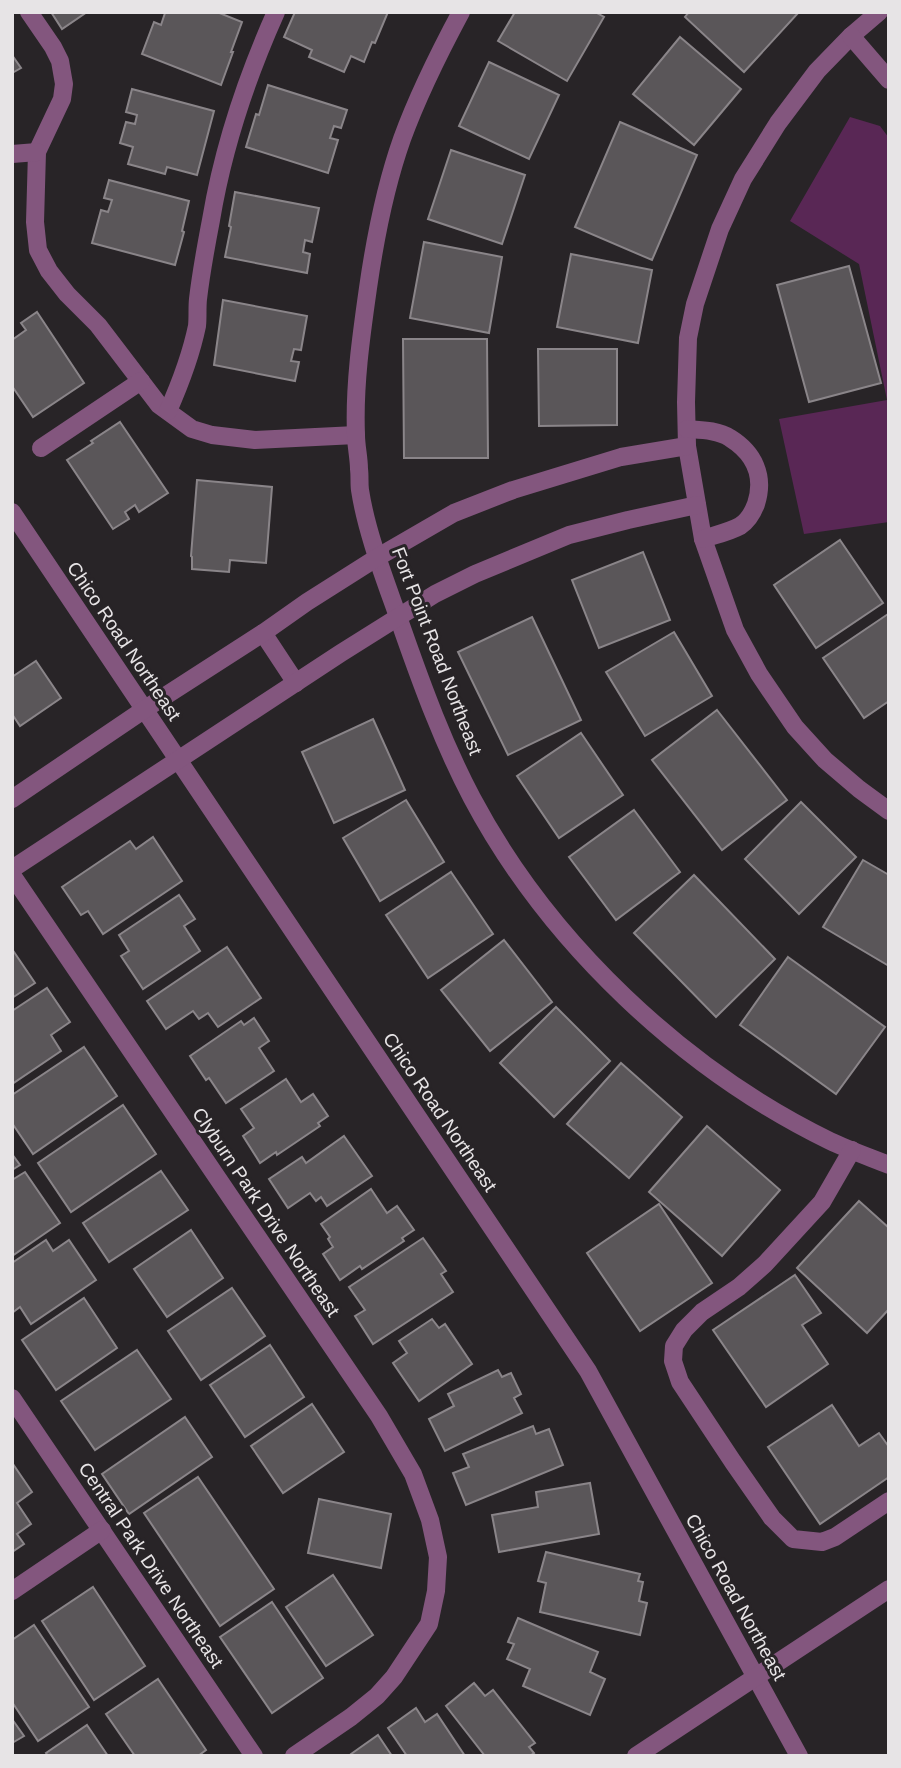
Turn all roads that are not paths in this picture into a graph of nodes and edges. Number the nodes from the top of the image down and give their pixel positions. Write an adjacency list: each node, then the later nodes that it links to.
1 (29, 12): 7 (street)
2 (276, 12): 10 (street)
3 (461, 12): 11 (street, Fort Point Road Northeast)
4 (879, 12): 5 (street)
5 (851, 36): 6 (street); 12 (street)
6 (889, 80)
7 (37, 152): 8 (street); 9 (street)
8 (12, 154)
9 (141, 381): 10 (street); 13 (street)
10 (168, 411): 11 (street)
11 (356, 435): 17 (street, Fort Point Road Northeast)
12 (687, 437): 14 (street); 16 (street); 17 (street)
13 (41, 448)
14 (697, 505): 16 (street); 18 (street)
15 (12, 512): 21 (street, Chico Road Northeast)
16 (703, 539): 24 (street)
17 (379, 557): 18 (street, Fort Point Road Northeast); 19 (street)
18 (398, 616): 20 (street); 27 (street, Fort Point Road Northeast)
19 (263, 633): 20 (street); 21 (street)
20 (296, 683): 22 (street)
21 (145, 709): 22 (street, Chico Road Northeast); 23 (street)
22 (179, 759): 25 (street); 34 (street, Chico Road Northeast)
23 (12, 799)
24 (889, 811)
25 (12, 869)
26 (12, 875): 36 (street, Clyburn Park Drive Northeast)
27 (852, 1150): 28 (street, Fort Point Road Northeast); 30 (street)
28 (889, 1165)
29 (12, 1398): 31 (street, Central Park Drive Northeast)
30 (889, 1501)
31 (102, 1530): 33 (street); 35 (street, Central Park Drive Northeast)
32 (889, 1589): 34 (street)
33 (12, 1591)
34 (756, 1676): 37 (street); 38 (street, Chico Road Northeast)
35 (254, 1756)
36 (294, 1756)
37 (636, 1756)
38 (799, 1756)

